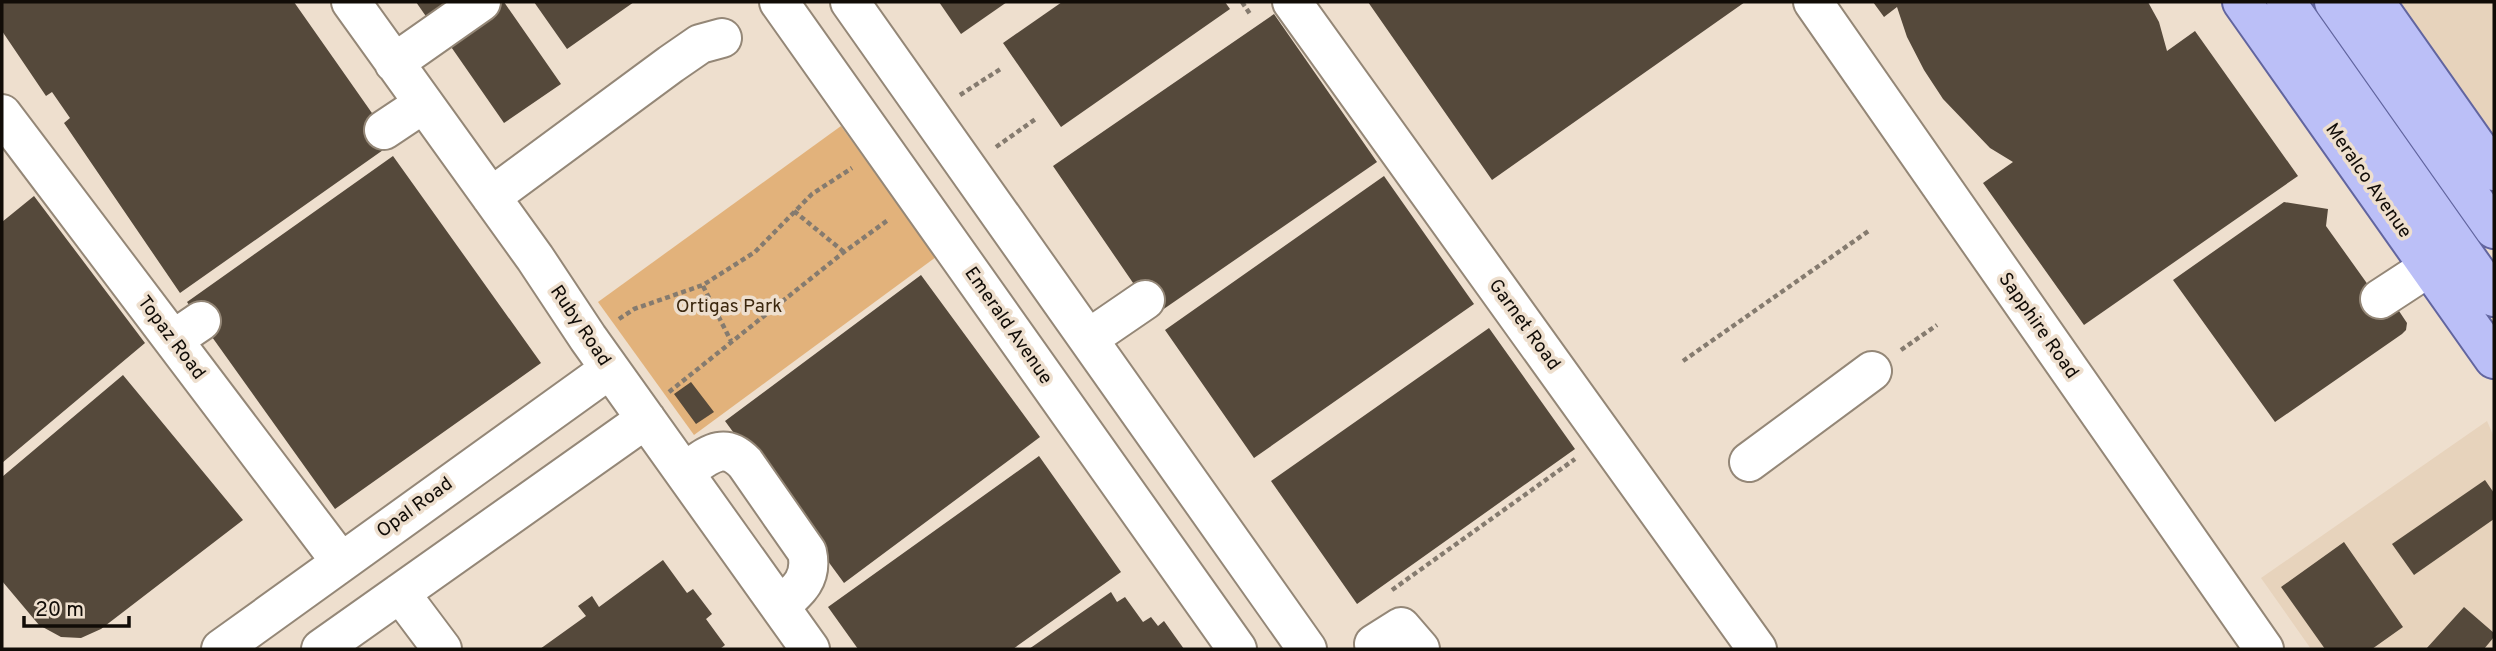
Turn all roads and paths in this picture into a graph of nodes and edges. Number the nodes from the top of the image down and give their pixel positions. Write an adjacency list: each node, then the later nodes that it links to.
1 (351, 2): 14 (street, Ruby Road)
2 (481, 2): 14 (street)
3 (779, 2): 56 (street, Emerald Avenue)
4 (850, 2): 18 (street)
5 (1242, 2): 12 (path)
6 (1292, 2): 44 (street, Garnet Road)
7 (1813, 2): 60 (street, Sapphire Road)
8 (2242, 2): 30 (main road, Meralco Avenue)
9 (2286, 2): 32 (main road, Meralco Avenue)
10 (2333, 2): 27 (main road)
11 (2375, 2): 23 (main road)
12 (1250, 14)
13 (722, 38): 24 (street)
14 (394, 63): 16 (street, Ruby Road)
15 (1002, 68): 18 (path)
16 (423, 104): 20 (street); 24 (street, Ruby Road)
17 (2, 114): 47 (street, Topaz Road)
18 (930, 115): 22 (street)
19 (1037, 118): 22 (path)
20 (384, 130)
21 (858, 164): 25 (path)
22 (967, 167): 37 (street)
23 (2494, 171)
24 (497, 206): 41 (street, Ruby Road)
25 (794, 211): 29 (path); 31 (path)
26 (896, 215): 29 (path)
27 (2494, 229)
28 (1870, 230): 40 (path)
29 (844, 252): 38 (path)
30 (2429, 267): 33 (street); 39 (main road, Meralco Avenue)
31 (703, 285): 35 (path); 38 (path)
32 (2494, 297)
33 (2380, 299)
34 (1145, 300): 37 (street)
35 (616, 321)
36 (1937, 325): 42 (path)
37 (1088, 339): 57 (street)
38 (731, 341): 43 (path)
39 (2494, 359)
40 (1683, 361)
41 (610, 369): 43 (street, Ruby Road); 47 (street, Opal Road)
42 (1872, 371): 45 (street)
43 (646, 419): 46 (street, Ruby Road); 48 (street)
44 (1605, 438): 49 (path); 59 (street, Garnet Road)
45 (1749, 462)
46 (684, 472): 50 (street, Ruby Road); 50 (street)
47 (341, 562): 52 (street, Opal Road)
48 (400, 593): 53 (street); 54 (street)
49 (1381, 598)
50 (780, 607): 55 (street, Ruby Road)
51 (1374, 644): 58 (street)
52 (221, 649)
53 (321, 649)
54 (442, 649)
55 (810, 649)
56 (1237, 649)
57 (1307, 649)
58 (1420, 649)
59 (1757, 649)
60 (2264, 649)

